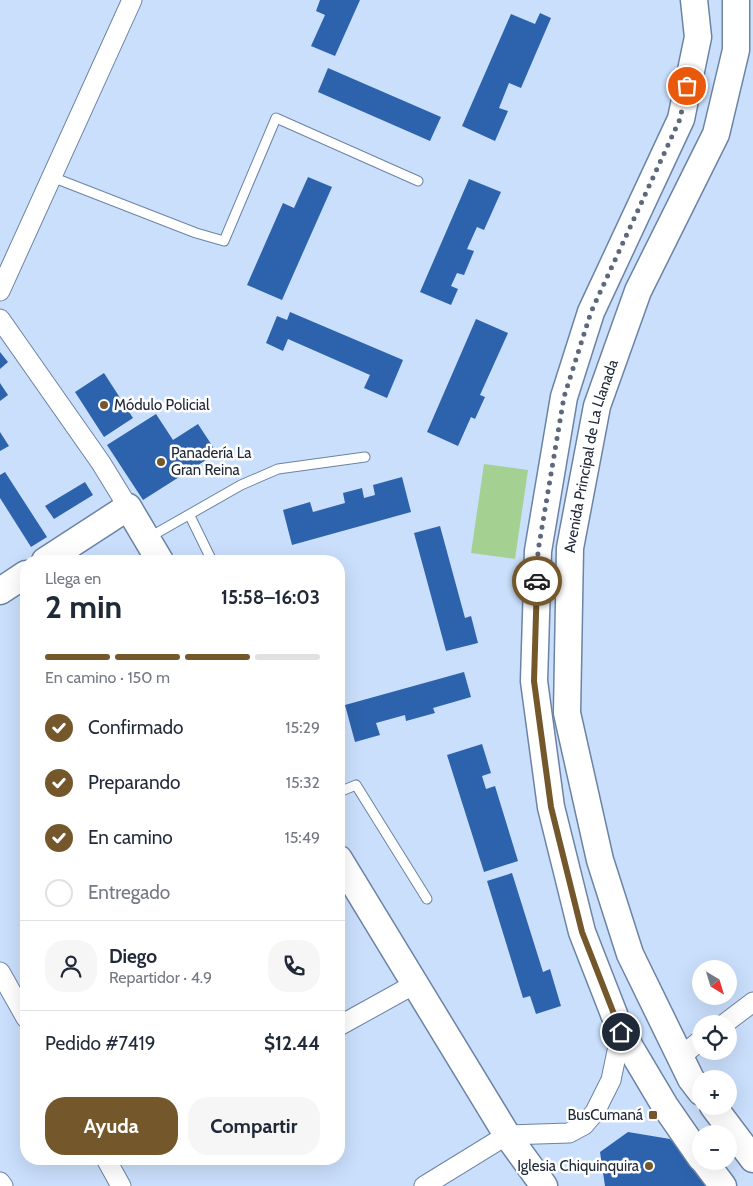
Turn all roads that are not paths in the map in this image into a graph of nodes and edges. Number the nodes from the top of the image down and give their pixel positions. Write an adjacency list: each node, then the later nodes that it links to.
1 (132, 0): 4 (street)
2 (694, 0): 26 (main road)
3 (736, 0): 28 (main road, Avenida Principal de La Llanada)
4 (52, 177): 5 (lane); 6 (street)
5 (418, 181)
6 (0, 291)
7 (0, 319): 9 (street)
8 (365, 456): 10 (lane)
9 (128, 507): 11 (main road); 12 (main road)
10 (190, 516): 11 (lane); 14 (lane)
11 (146, 538): 13 (main road)
12 (54, 555)
13 (156, 555)
14 (209, 555)
15 (20, 578): 16 (main road)
16 (0, 591)
17 (345, 790): 19 (lane)
18 (345, 869): 21 (main road)
19 (427, 899)
20 (0, 972): 23 (street)
21 (413, 985): 25 (street); 31 (main road)
22 (753, 1002): 24 (street)
23 (20, 1007)
24 (736, 1015)
25 (345, 1023)
26 (621, 1032): 31 (street); 32 (main road)
27 (692, 1047): 28 (street)
28 (680, 1056): 29 (main road, Avenida Principal de La Llanada)
29 (692, 1080)
30 (720, 1115): 33 (main road)
31 (506, 1135): 39 (street); 40 (main road)
32 (692, 1145)
33 (753, 1159)
34 (109, 1165): 38 (street)
35 (711, 1170): 41 (main road)
36 (0, 1182): 37 (street)
37 (2, 1186)
38 (121, 1186)
39 (424, 1186)
40 (544, 1186)
41 (723, 1186)

